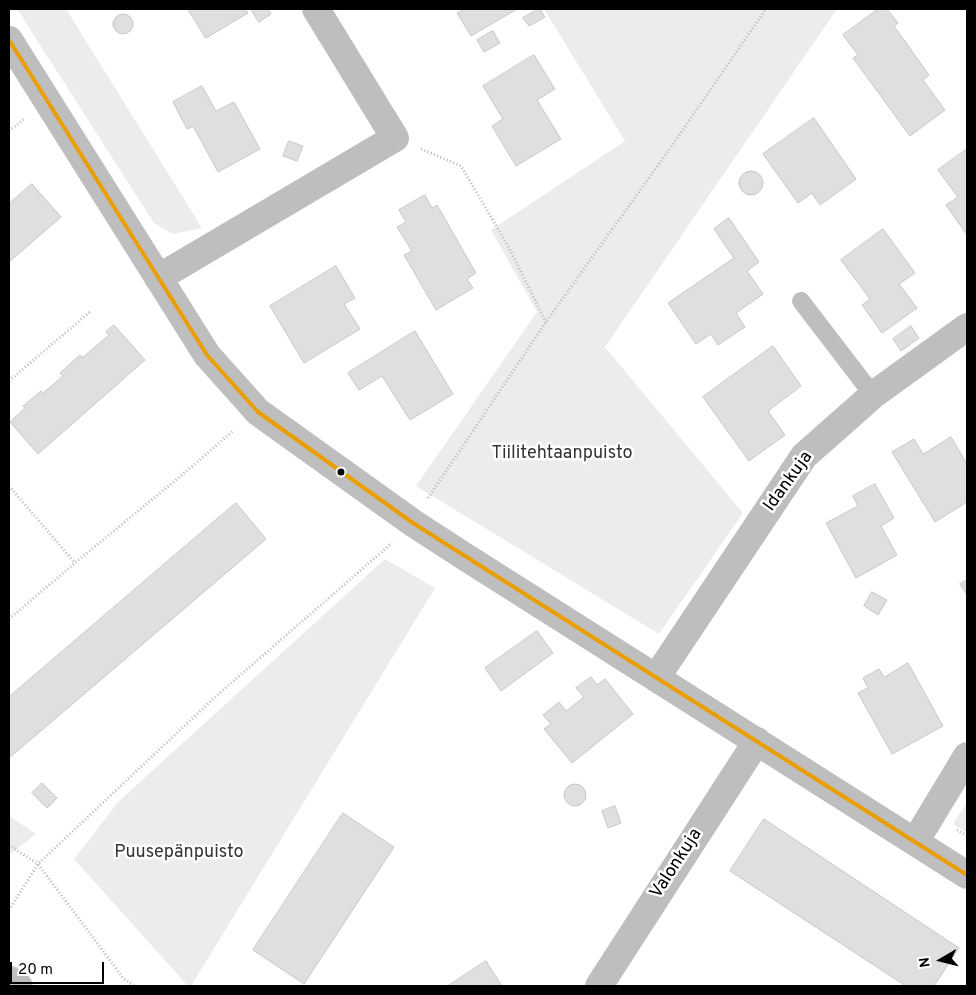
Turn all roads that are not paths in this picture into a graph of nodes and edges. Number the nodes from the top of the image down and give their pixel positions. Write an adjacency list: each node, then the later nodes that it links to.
1 (316, 9): 3 (street)
2 (9, 40): 3 (street)
3 (158, 278): 7 (street)
4 (801, 301): 6 (lane)
5 (967, 327): 6 (street, Idankuja)
6 (873, 394): 7 (street, Idankuja)
7 (656, 678): 8 (street)
8 (757, 741): 10 (street); 14 (street, Valonkuja)
9 (967, 756): 10 (street)
10 (915, 842): 11 (street)
11 (967, 874)
12 (9, 980): 13 (street)
13 (18, 986)
14 (599, 986)

